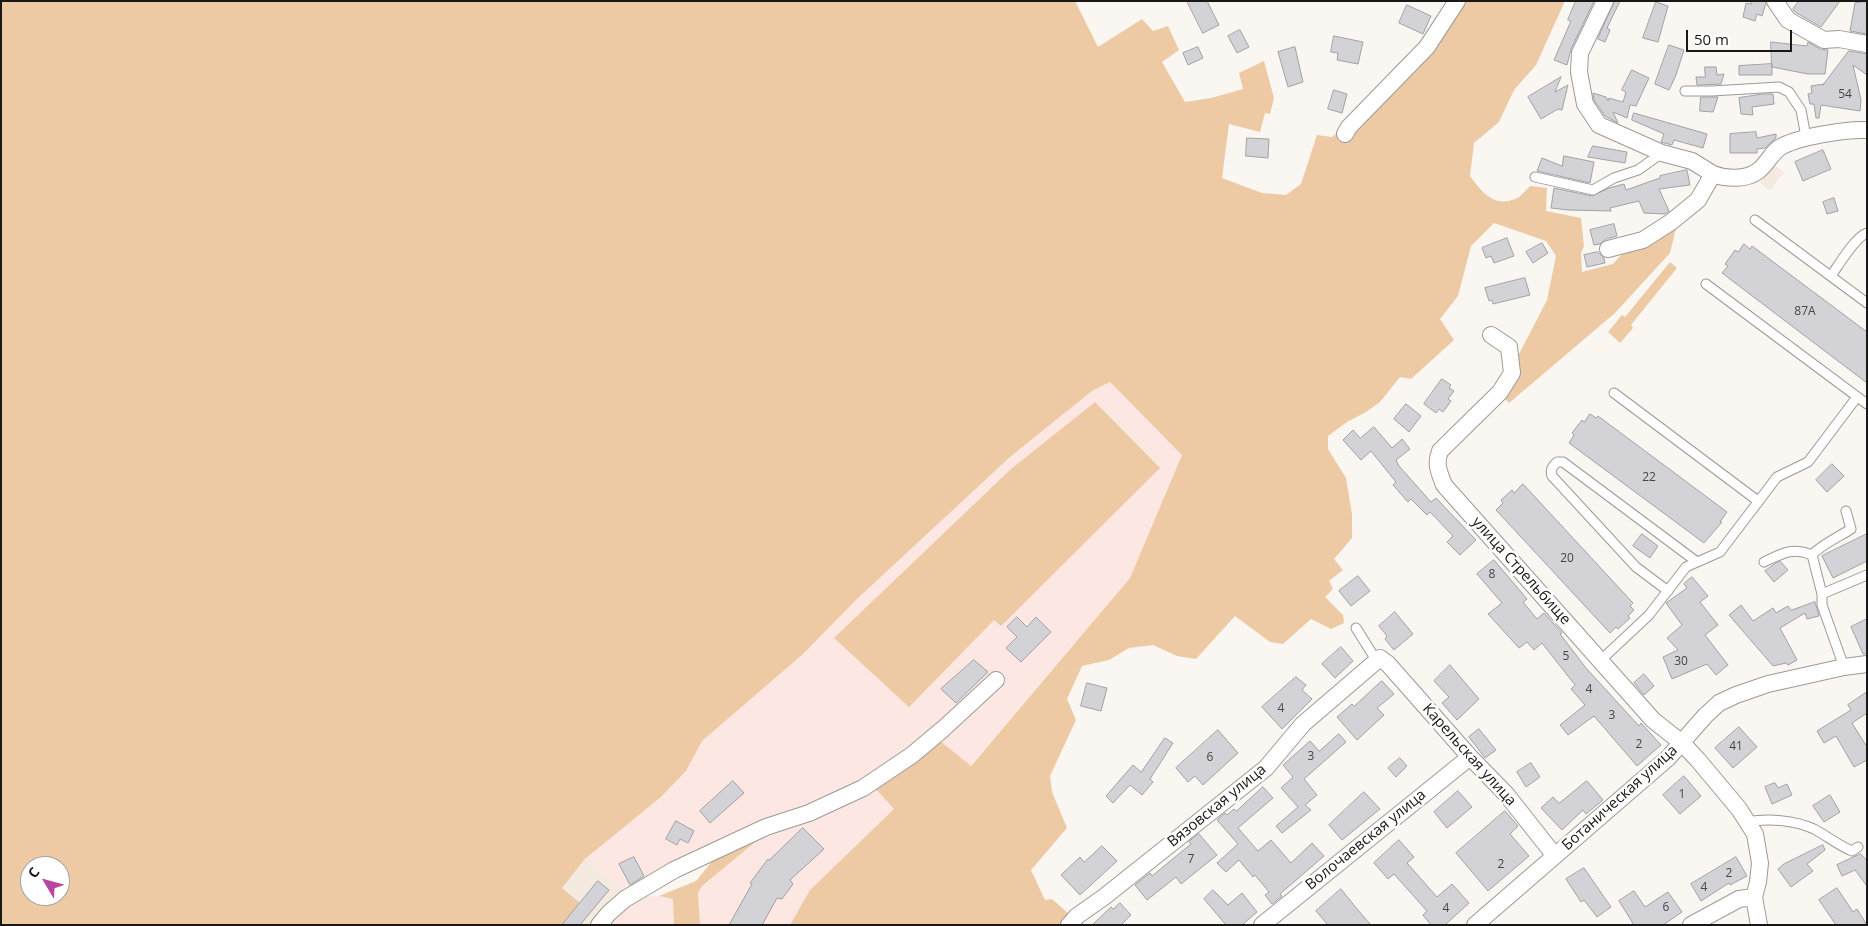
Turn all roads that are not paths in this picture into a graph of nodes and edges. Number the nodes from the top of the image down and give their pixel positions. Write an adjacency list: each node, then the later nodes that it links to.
1 (1457, 1): 7 (street)
2 (1605, 1): 9 (street)
3 (1775, 1): 4 (street)
4 (1867, 44)
5 (1685, 91): 8 (lane)
6 (1867, 130): 8 (street)
7 (1345, 134)
8 (1806, 137): 10 (street)
9 (1662, 153): 10 (street); 11 (lane)
10 (1713, 174): 14 (street)
11 (1534, 177)
12 (1755, 220): 15 (lane)
13 (1867, 233): 15 (lane)
14 (1608, 249)
15 (1831, 276): 17 (lane)
16 (1706, 284): 20 (lane)
17 (1867, 303)
18 (1491, 335): 32 (street, улица Стрельбище)
19 (1614, 393): 22 (lane)
20 (1857, 397): 21 (lane); 22 (lane)
21 (1867, 404)
22 (1758, 501): 25 (lane)
23 (1846, 511): 24 (lane)
24 (1812, 555): 26 (lane); 29 (lane)
25 (1697, 562): 28 (lane); 28 (lane)
26 (1764, 562)
27 (1867, 575): 29 (lane)
28 (1668, 591): 32 (lane)
29 (1822, 594): 34 (lane)
30 (1356, 628): 31 (lane)
31 (1380, 658): 37 (street, Карельская улица); 43 (street, Вязовская улица)
32 (1600, 661): 36 (street, улица Стрельбище)
33 (1867, 664): 34 (street, Ботаническая улица)
34 (1844, 667): 36 (street, Ботаническая улица)
35 (996, 680): 42 (street)
36 (1682, 743): 38 (street, улица Стрельбище); 40 (street, Ботаническая улица)
37 (1470, 757): 40 (street, Карельская улица); 44 (street, Волочаевская улица)
38 (1747, 822): 39 (lane); 41 (street, улица Стрельбище)
39 (1858, 847)
40 (1554, 856): 45 (street, Ботаническая улица)
41 (1754, 897): 46 (street); 47 (street)
42 (599, 925)
43 (1069, 925)
44 (1262, 925)
45 (1475, 925)
46 (1692, 925)
47 (1759, 925)

